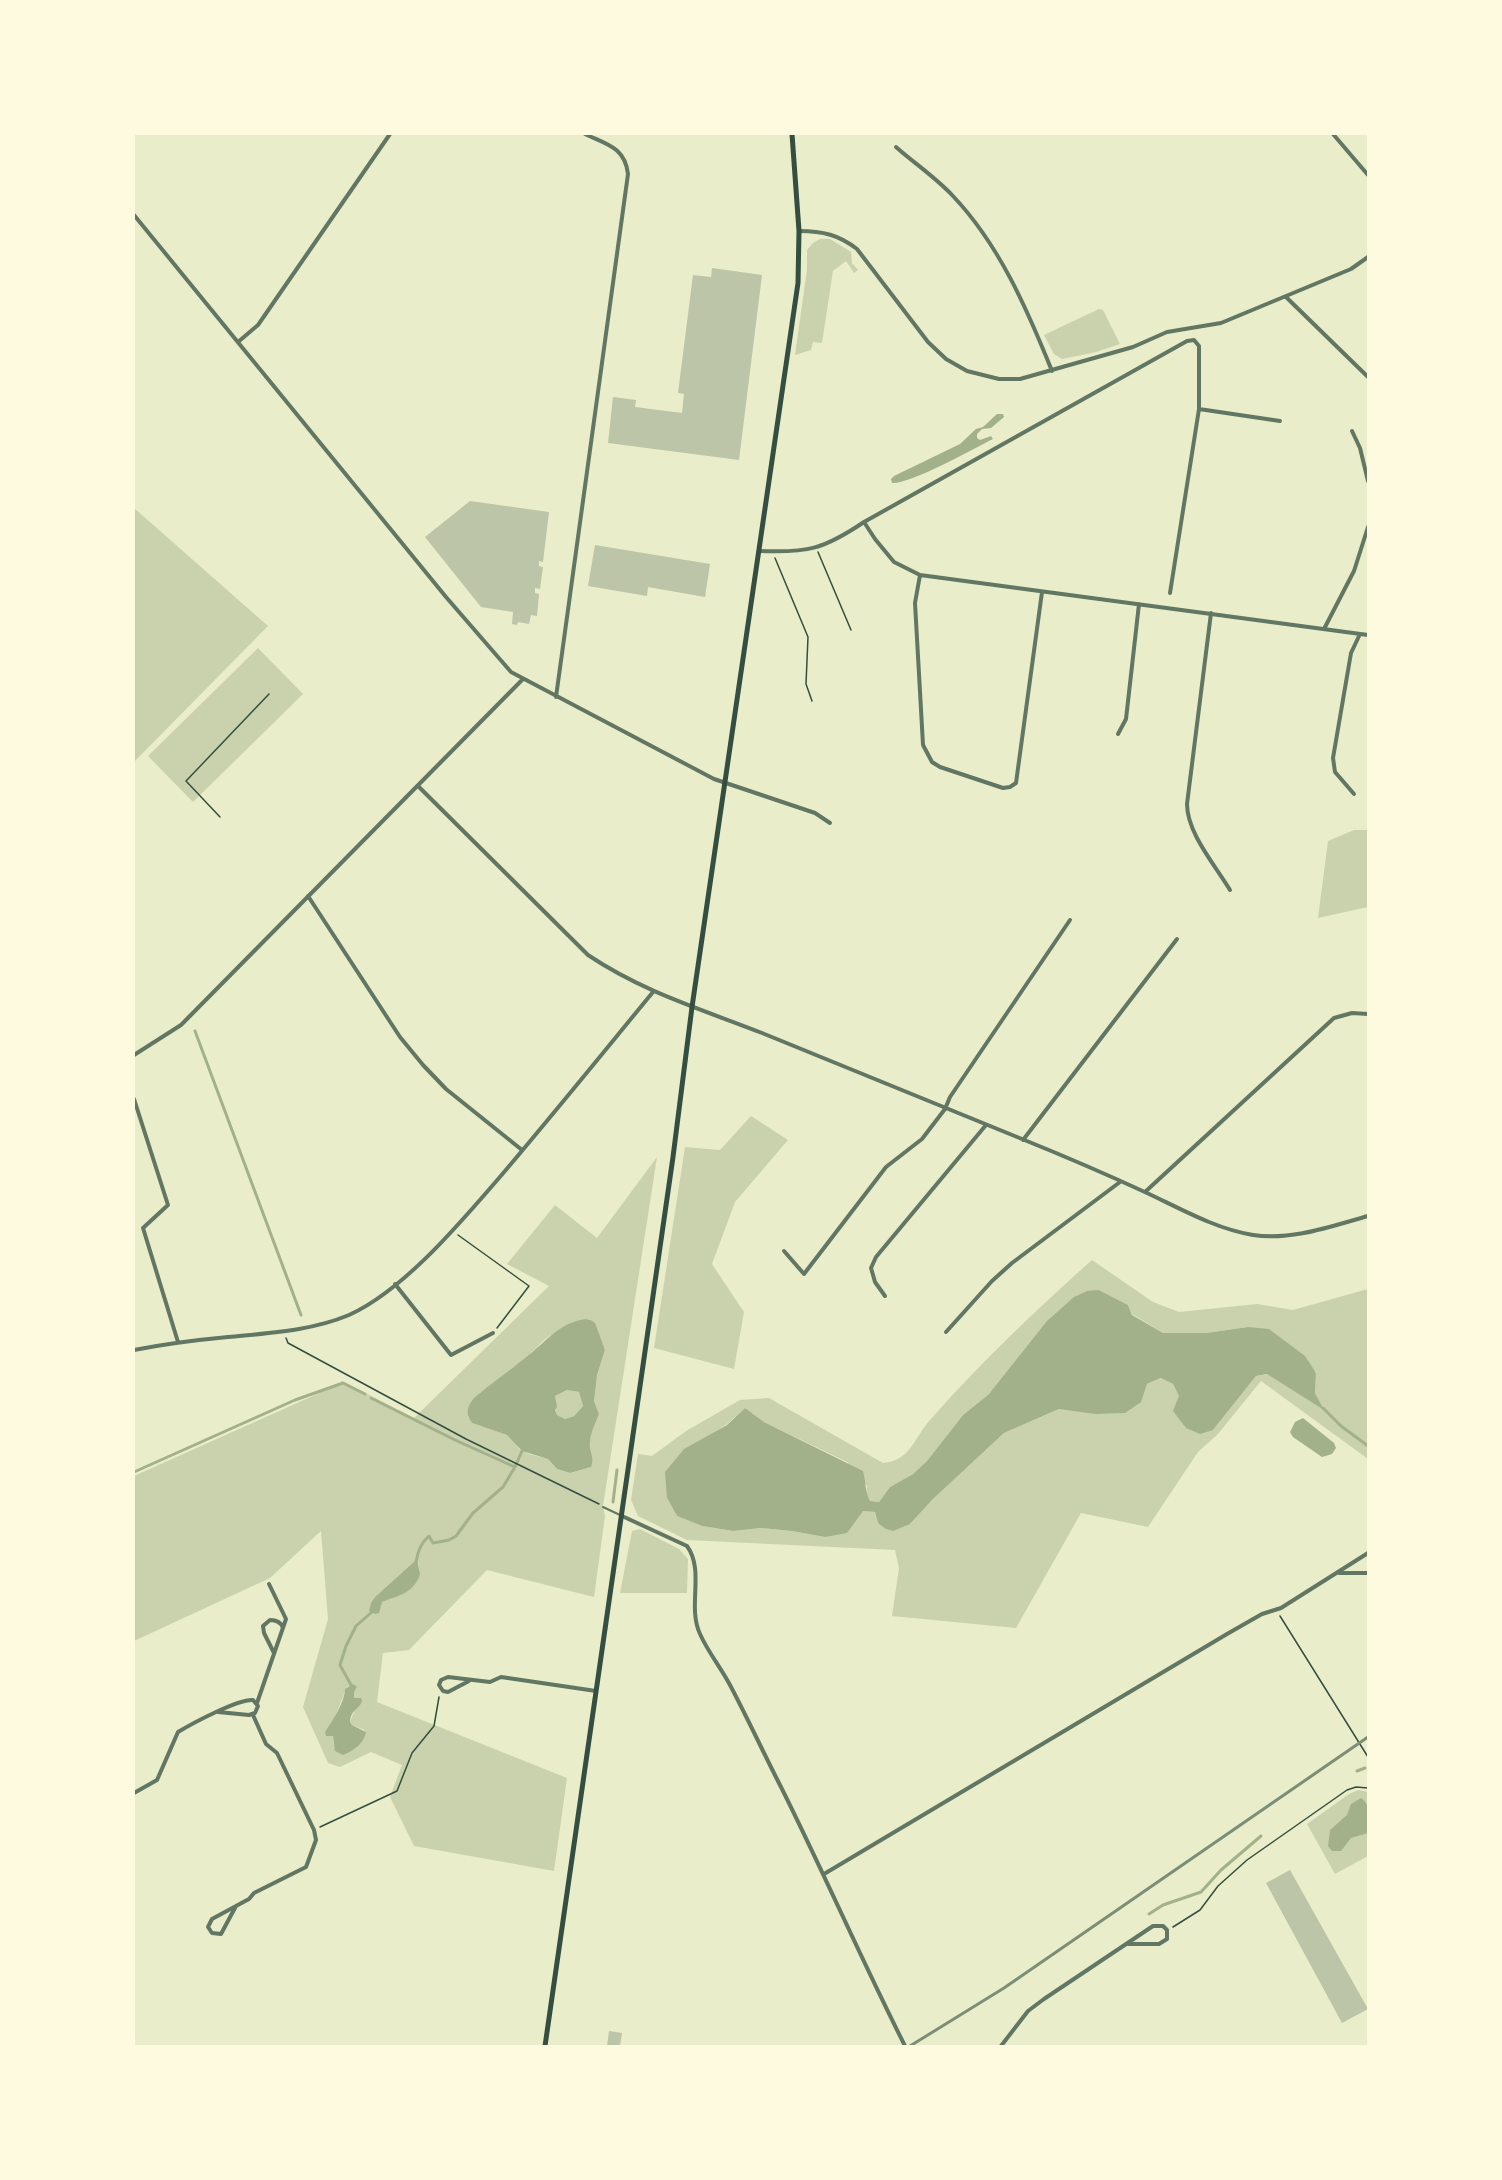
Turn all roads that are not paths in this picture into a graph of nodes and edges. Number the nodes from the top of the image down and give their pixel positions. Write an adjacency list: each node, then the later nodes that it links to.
1 (390, 134): 11 (street)
2 (585, 134): 30 (street)
3 (792, 134): 8 (main road)
4 (1333, 134): 6 (street)
5 (896, 147): 12 (street)
6 (1368, 175)
7 (134, 215): 11 (street)
8 (799, 231): 12 (street); 20 (main road)
9 (1368, 257): 10 (street)
10 (1286, 297): 12 (street); 13 (street)
11 (238, 342): 29 (street)
12 (1052, 371)
13 (1368, 377)
14 (1199, 409): 15 (street); 18 (street); 23 (street)
15 (1280, 421)
16 (1352, 431): 17 (street)
17 (1368, 481)
18 (864, 522): 20 (street); 21 (street)
19 (1368, 527): 26 (street)
20 (760, 551): 32 (main road)
21 (920, 575): 22 (street); 22 (street)
22 (1042, 592): 24 (street)
23 (1170, 593)
24 (1139, 604): 25 (street); 31 (street)
25 (1211, 613): 26 (street); 36 (street)
26 (1324, 628): 27 (street)
27 (1360, 634): 28 (street); 34 (street)
28 (1368, 636)
29 (522, 680): 30 (street); 33 (street)
30 (556, 697): 32 (street)
31 (1118, 734)
32 (725, 783): 35 (street); 41 (main road)
33 (418, 786): 37 (street); 40 (street)
34 (1354, 794)
35 (830, 823)
36 (1230, 890)
37 (308, 896): 43 (street); 48 (street)
38 (1070, 920): 45 (street)
39 (1177, 939): 47 (street)
40 (653, 992): 41 (street); 48 (street)
41 (692, 1007): 45 (street); 60 (main road)
42 (1368, 1014): 50 (street)
43 (134, 1054)
44 (134, 1099): 57 (street)
45 (945, 1109): 46 (street); 52 (street)
46 (986, 1125): 47 (street); 54 (street)
47 (1023, 1140): 49 (street)
48 (522, 1150): 53 (street)
49 (1121, 1181): 50 (street); 55 (street)
50 (1145, 1192): 51 (street)
51 (1368, 1216)
52 (784, 1251)
53 (395, 1284): 56 (street); 57 (street)
54 (885, 1296)
55 (946, 1332)
56 (493, 1333)
57 (178, 1342): 58 (street)
58 (134, 1350)
59 (603, 1507): 60 (lane)
60 (621, 1519): 68 (main road); 73 (street)
61 (1368, 1553): 63 (street)
62 (1368, 1573): 63 (street)
63 (1339, 1574): 73 (street)
64 (269, 1584): 65 (street)
65 (283, 1629): 66 (street); 66 (street)
66 (274, 1656): 69 (street)
67 (468, 1681): 67 (street); 68 (street)
68 (596, 1691): 76 (main road)
69 (257, 1703): 70 (street); 71 (street)
70 (218, 1712): 71 (street); 72 (street)
71 (253, 1714): 74 (street)
72 (134, 1794)
73 (824, 1874): 77 (street)
74 (236, 1906): 74 (street)
75 (1128, 1944): 75 (street); 78 (street)
76 (545, 2046)
77 (906, 2046)
78 (1001, 2046)

